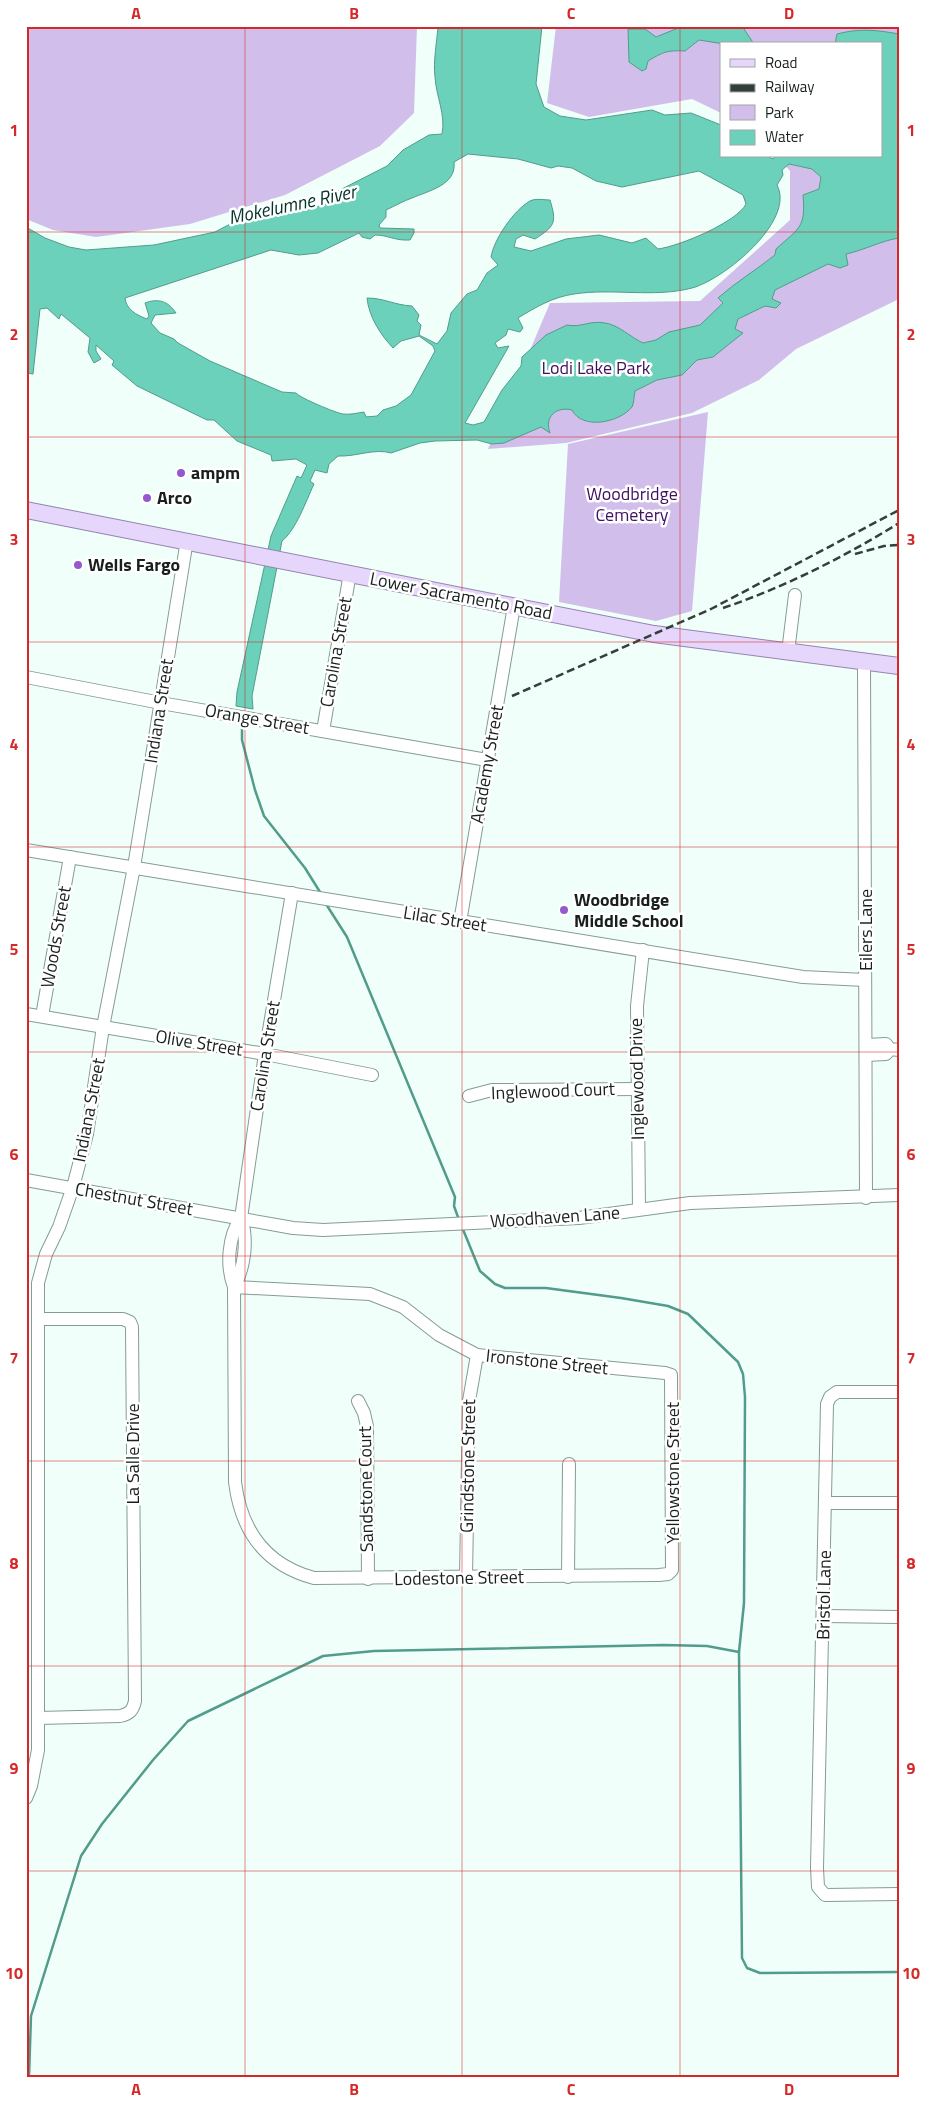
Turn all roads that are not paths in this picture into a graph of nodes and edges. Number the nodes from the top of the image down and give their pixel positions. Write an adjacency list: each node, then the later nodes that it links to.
1 (26, 510): 2 (main road, Lower Sacramento Road)
2 (187, 540): 3 (main road, Lower Sacramento Road); 10 (street, Indiana Street)
3 (350, 573): 5 (main road, Lower Sacramento Road); 11 (street, Carolina Street)
4 (795, 595): 6 (street)
5 (514, 606): 6 (main road, Lower Sacramento Road); 12 (street, Academy Street)
6 (788, 652): 7 (main road, Lower Sacramento Road)
7 (864, 662): 8 (main road, Lower Sacramento Road); 19 (street, Eilers Lane)
8 (899, 666)
9 (26, 677): 10 (street, Orange Street)
10 (161, 703): 11 (street, Orange Street); 15 (street, Indiana Street)
11 (323, 731): 12 (street, Orange Street)
12 (487, 760): 17 (street, Academy Street)
13 (26, 850): 14 (street, Lilac Street)
14 (70, 857): 15 (street, Lilac Street); 21 (street, Woods Street)
15 (134, 867): 16 (street, Lilac Street); 22 (street, Indiana Street)
16 (292, 894): 17 (street, Lilac Street); 25 (street, Carolina Street)
17 (460, 922): 18 (street, Lilac Street)
18 (643, 950): 19 (street, Lilac Street); 27 (street, Inglewood Drive)
19 (865, 980): 24 (street, Eilers Lane)
20 (26, 1014): 21 (street, Olive Street)
21 (42, 1016): 22 (street, Olive Street)
22 (103, 1027): 25 (street, Olive Street); 30 (street, Indiana Street)
23 (894, 1049): 24 (street)
24 (866, 1050): 32 (street, Eilers Lane)
25 (265, 1054): 26 (street, Olive Street); 34 (street, Carolina Street)
26 (372, 1075)
27 (637, 1089): 28 (street, Inglewood Court); 33 (street, Inglewood Drive)
28 (469, 1096)
29 (26, 1180): 30 (street, Chestnut Street)
30 (73, 1187): 34 (street, Chestnut Street); 36 (street, Indiana Street)
31 (899, 1195): 32 (street, Woodhaven Lane)
32 (866, 1198): 33 (street, Woodhaven Lane)
33 (639, 1210): 34 (street, Woodhaven Lane)
34 (241, 1218): 35 (street, Carolina Street)
35 (234, 1287): 37 (street, Ironstone Street); 44 (street, Carolina Street)
36 (38, 1319): 51 (street, Indiana Street); 51 (street, La Salle Drive)
37 (478, 1355): 38 (street, Ironstone Street); 47 (street, Grindstone Street)
38 (668, 1374): 45 (street, Yellowstone Street)
39 (899, 1392): 42 (street, Bristol Lane)
40 (358, 1401): 48 (street, Sandstone Court)
41 (569, 1464): 46 (street)
42 (825, 1503): 43 (street); 49 (street, Bristol Lane)
43 (899, 1503)
44 (259, 1544): 48 (street, Lodestone Street)
45 (669, 1572): 46 (street, Lodestone Street)
46 (568, 1576): 47 (street, Lodestone Street)
47 (466, 1577): 48 (street, Lodestone Street)
48 (368, 1579)
49 (824, 1616): 50 (street); 53 (street, Bristol Lane)
50 (899, 1617)
51 (38, 1718): 52 (street, Indiana Street)
52 (26, 1798)
53 (899, 1894)

